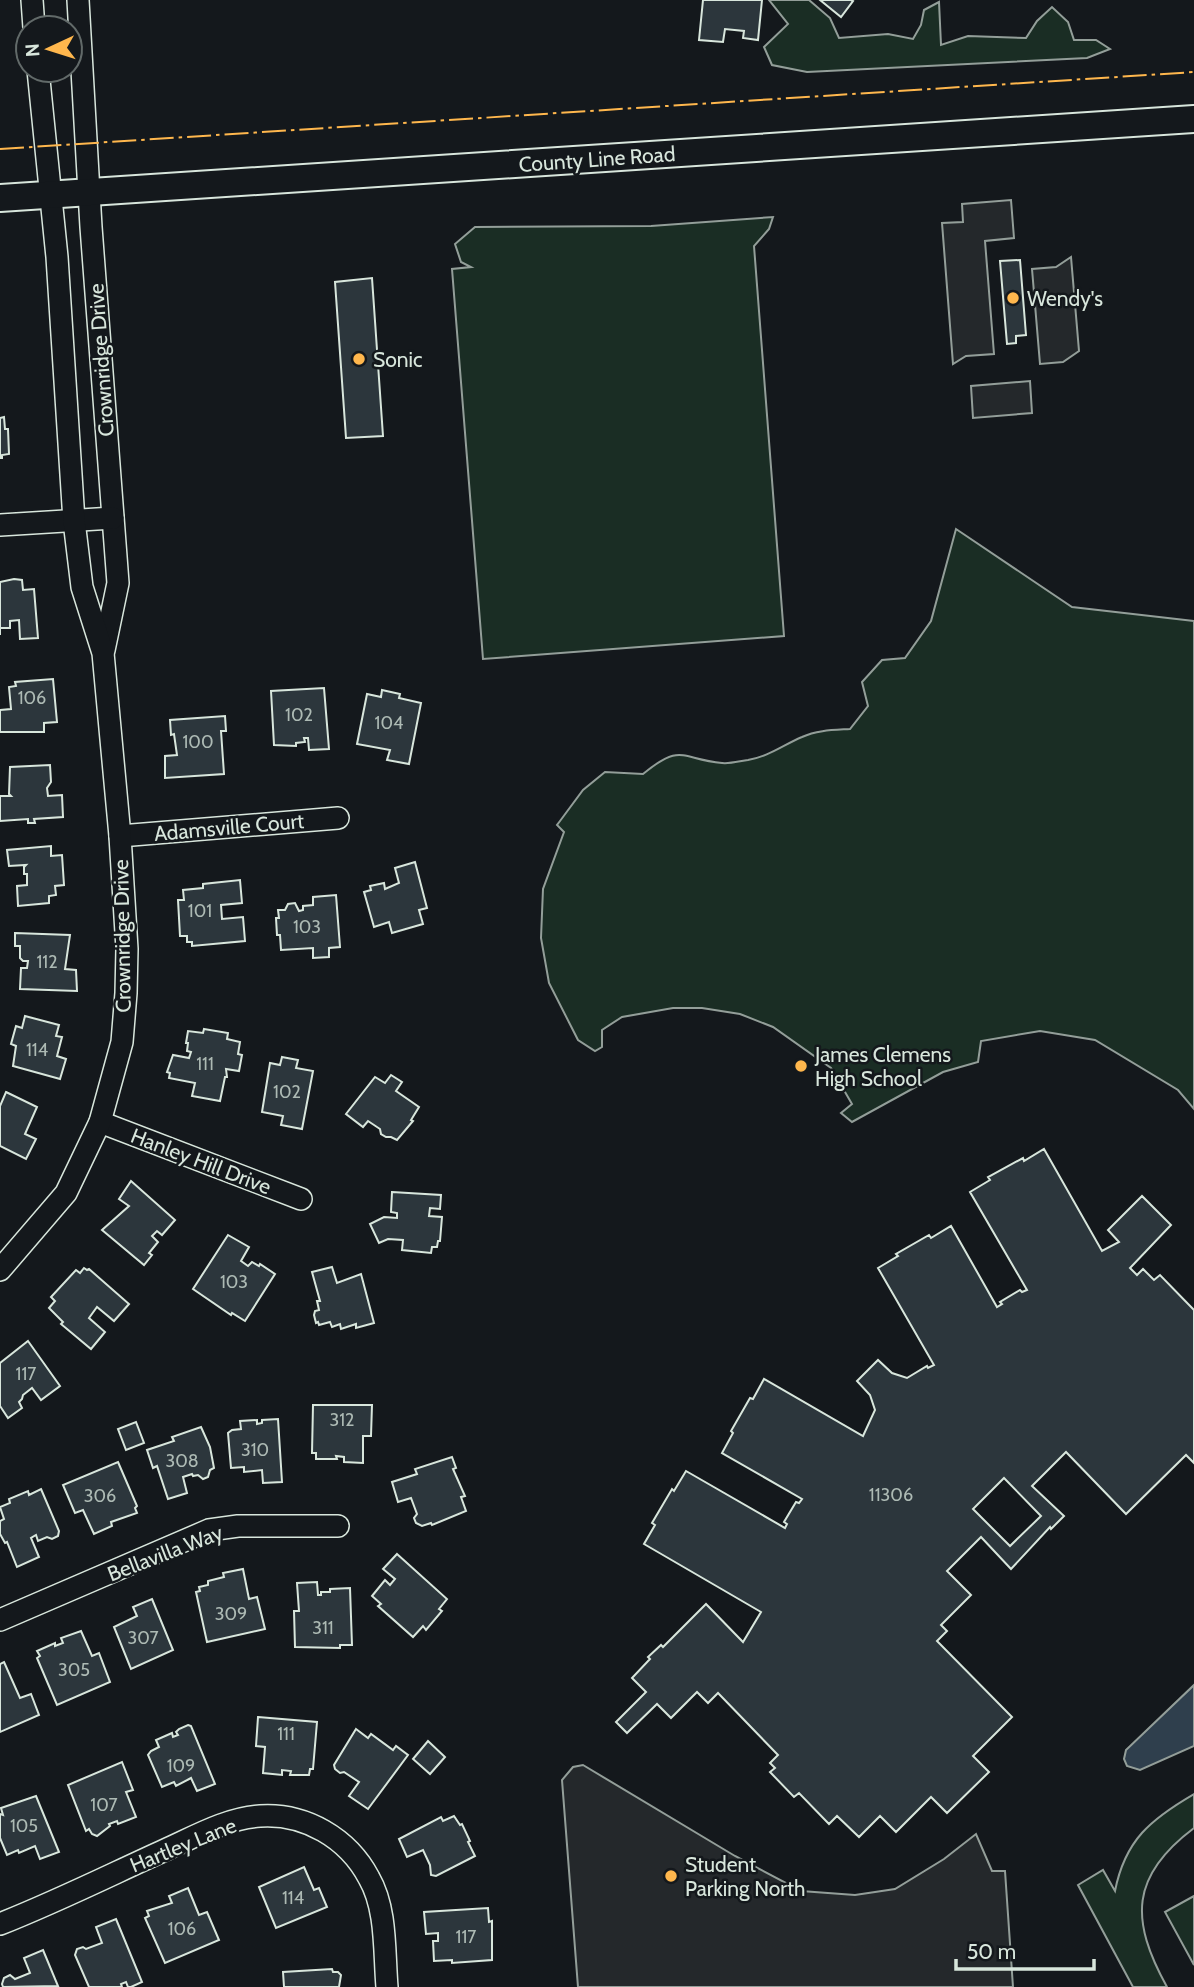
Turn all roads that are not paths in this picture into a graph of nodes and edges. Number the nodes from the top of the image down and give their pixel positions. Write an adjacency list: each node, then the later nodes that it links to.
1 (78, 0): 4 (street, Crownridge Drive)
2 (39, 84): 5 (street, Crownridge Drive)
3 (1194, 119): 4 (main road, County Line Road)
4 (90, 192): 5 (main road, County Line Road); 7 (street, Crownridge Drive)
5 (50, 195): 6 (main road, County Line Road); 8 (street, Crownridge Drive)
6 (0, 198)
7 (113, 518): 8 (street); 10 (street, Crownridge Drive)
8 (75, 521): 9 (street); 10 (street, Crownridge Drive)
9 (0, 524)
10 (103, 653): 12 (street, Crownridge Drive)
11 (338, 818): 12 (street, Adamsville Court)
12 (120, 836): 13 (street, Crownridge Drive)
13 (100, 1122): 14 (street, Hanley Hill Drive); 15 (street, Crownridge Drive)
14 (301, 1199)
15 (0, 1270)
16 (338, 1526): 17 (street, Bellavilla Way)
17 (0, 1620)
18 (0, 1924): 19 (street, Hartley Lane)
19 (387, 1987)

